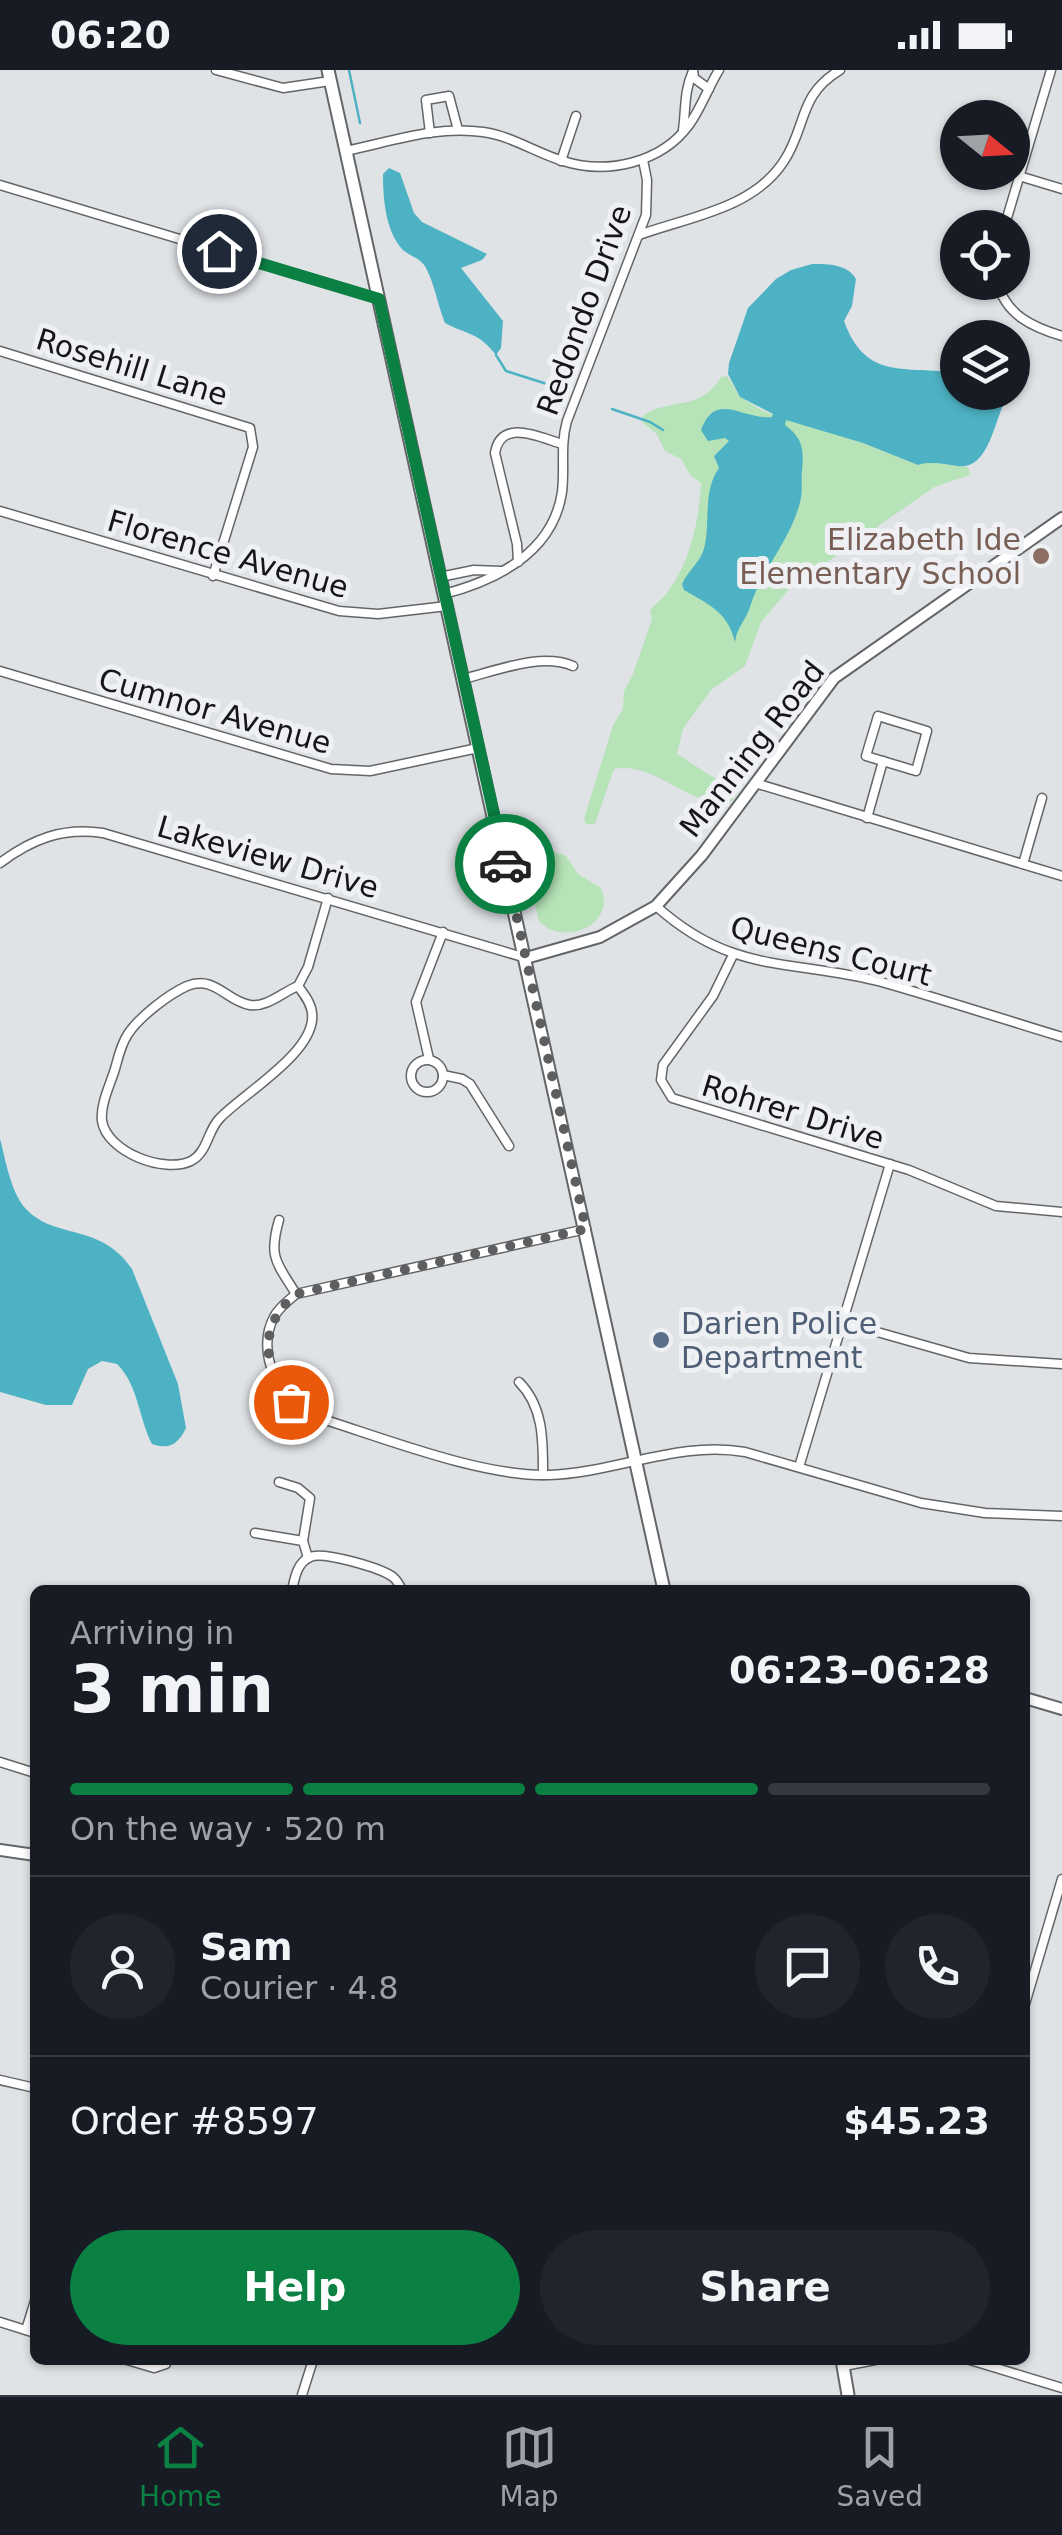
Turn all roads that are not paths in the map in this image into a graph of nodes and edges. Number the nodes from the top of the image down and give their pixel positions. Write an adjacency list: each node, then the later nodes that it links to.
1 (216, 70): 6 (street)
2 (719, 70): 7 (street)
3 (840, 70): 19 (street)
4 (1051, 70): 12 (street)
5 (693, 71): 7 (street); 10 (street)
6 (329, 75): 13 (main road)
7 (708, 88): 10 (street)
8 (576, 116): 15 (street)
9 (458, 130): 11 (street); 11 (street); 15 (street)
10 (683, 131): 14 (street)
11 (430, 133): 13 (street)
12 (1030, 140)
13 (345, 152): 20 (main road)
14 (643, 160): 15 (street); 19 (street, Redondo Drive)
15 (560, 161)
16 (1030, 179): 18 (street)
17 (0, 185): 20 (street)
18 (1062, 188)
19 (639, 235): 24 (street, Redondo Drive)
20 (379, 299): 30 (main road)
21 (1005, 300): 22 (street)
22 (1062, 336)
23 (0, 351): 29 (street, Rosehill Lane)
24 (562, 444): 27 (street, Redondo Drive); 27 (street)
25 (0, 511): 29 (street, Florence Avenue)
26 (1062, 518): 37 (street, Manning Road)
27 (518, 562): 28 (street, Redondo Drive)
28 (501, 571): 30 (street, Redondo Drive); 31 (street, Redondo Drive)
29 (213, 576): 31 (street, Florence Avenue)
30 (440, 577): 31 (main road)
31 (445, 600): 34 (main road)
32 (574, 666): 34 (street)
33 (0, 671): 35 (street, Cumnor Avenue)
34 (462, 679): 35 (main road)
35 (478, 748): 47 (main road)
36 (884, 761): 36 (street); 39 (street)
37 (753, 782): 39 (street); 44 (street, Manning Road)
38 (1042, 798): 41 (street)
39 (866, 818): 41 (street)
40 (0, 864): 43 (street, Lakeview Drive)
41 (1024, 864): 42 (street)
42 (1062, 876)
43 (328, 898): 45 (street, Lakeview Drive); 48 (street)
44 (656, 906): 46 (street, Queens Court); 47 (street, Manning Road)
45 (442, 932): 47 (street, Lakeview Drive); 50 (street)
46 (734, 955): 49 (street, Queens Court); 53 (street, Rohrer Drive)
47 (526, 958): 56 (main road)
48 (298, 986): 48 (street)
49 (1062, 1037)
50 (430, 1060): 51 (street); 51 (street)
51 (443, 1075): 52 (street)
52 (509, 1146)
53 (890, 1164): 54 (street, Rohrer Drive); 58 (street)
54 (1062, 1212)
55 (279, 1220): 57 (street)
56 (586, 1229): 57 (street); 61 (main road)
57 (296, 1294): 63 (street)
58 (842, 1322): 59 (street); 62 (street)
59 (1062, 1364)
60 (519, 1382): 63 (street)
61 (636, 1462): 62 (street); 63 (street); 71 (main road)
62 (799, 1467): 65 (street)
63 (543, 1475)
64 (279, 1482): 67 (street)
65 (1062, 1516)
66 (255, 1533): 67 (street)
67 (303, 1540): 68 (street)
68 (308, 1558): 69 (street); 70 (street)
69 (293, 1585)
70 (399, 1585)
71 (663, 1585)
72 (1030, 1700): 73 (street)
73 (1062, 1710)
74 (0, 1762): 75 (street)
75 (30, 1771)
76 (0, 1850): 77 (street)
77 (30, 1854)
78 (1062, 1879): 79 (street)
79 (1030, 1987)
80 (0, 2080): 81 (street)
81 (30, 2087)
82 (0, 2322): 83 (street)
83 (30, 2331)
84 (311, 2365): 88 (street)
85 (843, 2365): 89 (main road)
86 (988, 2365): 87 (street)
87 (1062, 2386): 90 (street)
88 (302, 2395)
89 (848, 2395)
90 (1058, 2395)

